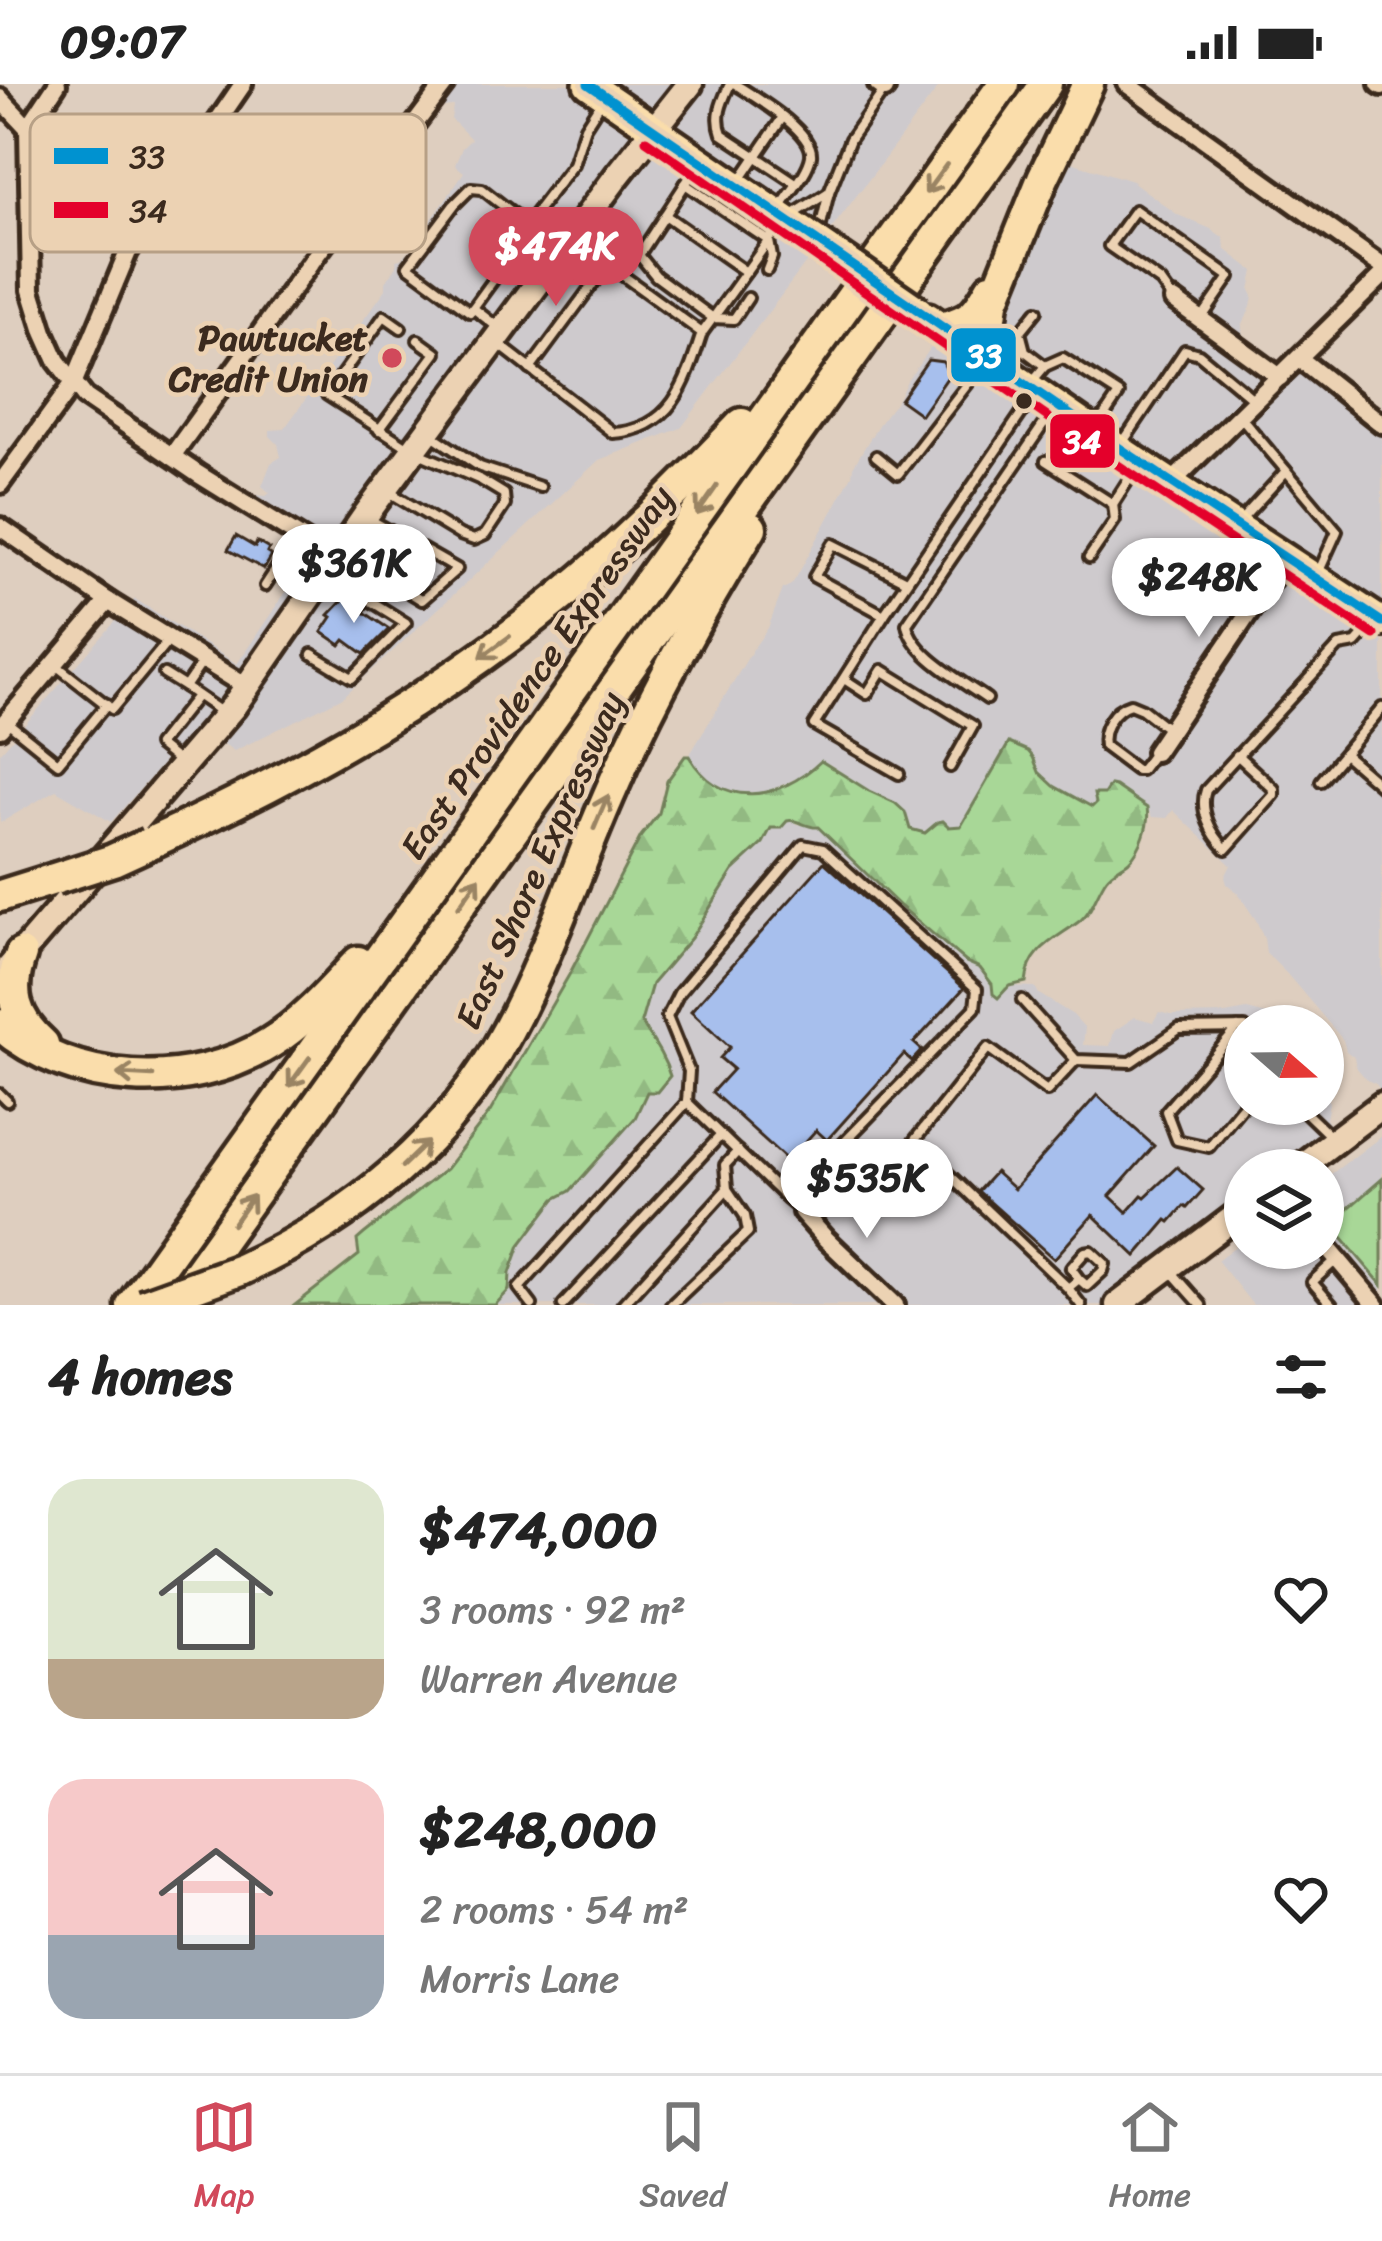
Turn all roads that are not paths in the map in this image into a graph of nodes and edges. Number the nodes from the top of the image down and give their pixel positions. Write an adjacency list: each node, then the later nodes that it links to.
1 (57, 84): 13 (street)
2 (243, 84): 14 (street)
3 (445, 84): 15 (street)
4 (690, 84): 19 (main road)
5 (733, 84): 16 (lane); 20 (lane)
6 (1004, 84): 65 (highway, East Providence Expressway, one-way to 65)
7 (1046, 84): 58 (highway, East Providence Expressway)
8 (1088, 84): 40 (highway)
9 (1126, 84): 49 (street)
10 (884, 86): 23 (lane)
11 (596, 88): 19 (main road); 30 (lane)
12 (0, 98): 18 (street)
13 (37, 114)
14 (222, 114)
15 (422, 114)
16 (783, 117): 20 (lane); 22 (lane)
17 (30, 125): 18 (street)
18 (28, 128): 35 (street)
19 (655, 128): 21 (main road); 27 (main road)
20 (755, 158): 22 (lane); 24 (lane)
21 (691, 182): 24 (main road); 24 (lane); 28 (lane)
22 (796, 183): 32 (lane)
23 (829, 192): 32 (lane); 32 (lane)
24 (720, 200): 32 (main road); 32 (lane)
25 (677, 208): 28 (lane)
26 (688, 215): 31 (lane)
27 (586, 216): 39 (main road); 47 (lane)
28 (668, 217): 31 (lane); 47 (lane)
29 (701, 224): 33 (lane)
30 (529, 226): 36 (lane); 39 (lane); 56 (lane)
31 (680, 226): 33 (lane)
32 (791, 229): 51 (lane); 52 (lane); 61 (main road, bridge)
33 (694, 235): 38 (lane)
34 (716, 235): 38 (lane)
35 (30, 236)
36 (426, 242)
37 (727, 242): 46 (lane)
38 (709, 245): 46 (lane)
39 (564, 246): 50 (lane); 64 (main road)
40 (1015, 248): 61 (highway); 68 (highway)
41 (736, 250): 48 (lane)
42 (30, 252): 71 (street)
43 (128, 252): 71 (street)
44 (319, 252): 79 (street)
45 (419, 252): 56 (lane)
46 (720, 253): 48 (lane)
47 (638, 255): 59 (lane)
48 (729, 260): 52 (lane)
49 (1382, 266)
50 (604, 269): 63 (lane); 69 (lane)
51 (767, 270)
52 (746, 272): 59 (lane)
53 (1382, 276): 67 (street)
54 (748, 298): 59 (lane)
55 (1174, 300): 60 (street); 60 (lane)
56 (472, 308): 64 (lane)
57 (1037, 311): 72 (lane)
58 (879, 317): 153 (highway, East Shore Expressway, one-way to 58, bridge); 154 (highway, East Providence Expressway, one-way to 58)
59 (713, 318): 63 (lane)
60 (1201, 319): 70 (street)
61 (931, 320): 68 (main road)
62 (401, 328): 76 (lane)
63 (702, 333): 69 (lane)
64 (499, 336): 69 (lane); 78 (main road)
65 (824, 336): 125 (highway, East Providence Expressway, one-way to 125); 126 (highway, one-way to 126, bridge)
66 (418, 340): 76 (lane)
67 (1299, 358): 70 (street); 75 (street)
68 (993, 362): 72 (main road); 80 (lane)
69 (530, 369)
70 (1280, 377): 73 (street)
71 (73, 384): 79 (street); 85 (street)
72 (1041, 388): 77 (main road); 77 (lane); 97 (lane); 111 (lane)
73 (1255, 401): 74 (street); 81 (lane)
74 (1240, 416): 83 (lane); 84 (street)
75 (1382, 424)
76 (379, 430): 78 (lane)
77 (1094, 431): 81 (main road)
78 (421, 442): 86 (lane); 87 (main road); 87 (lane)
79 (172, 456): 92 (street)
80 (876, 456)
81 (1130, 456): 84 (main road); 88 (lane)
82 (1046, 461): 88 (lane)
83 (1286, 471): 90 (lane); 96 (lane)
84 (1172, 483): 90 (main road)
85 (0, 484)
86 (540, 487)
87 (385, 489): 89 (main road)
88 (1113, 504): 94 (lane)
89 (365, 516): 93 (main road); 93 (lane)
90 (1236, 526): 95 (main road)
91 (0, 527): 99 (street)
92 (298, 536): 93 (street); 98 (lane)
93 (335, 558): 103 (lane); 109 (main road)
94 (1089, 558)
95 (1286, 558): 96 (main road); 116 (street)
96 (1316, 578): 101 (main road)
97 (906, 581): 100 (lane); 100 (lane)
98 (266, 586)
99 (108, 601): 102 (street); 105 (street)
100 (884, 615): 107 (lane)
101 (1380, 620): 119 (lane)
102 (170, 639): 104 (street); 112 (lane)
103 (312, 653)
104 (204, 660): 108 (lane); 109 (street)
105 (55, 664): 112 (lane); 115 (street)
106 (164, 674): 108 (lane)
107 (844, 679): 121 (lane); 122 (lane)
108 (184, 687): 110 (lane)
109 (247, 687): 114 (main road)
110 (197, 696): 114 (lane); 120 (lane)
111 (987, 699)
112 (107, 704): 115 (lane)
113 (1382, 708): 118 (lane)
114 (226, 716): 120 (main road)
115 (3, 725)
116 (1169, 730): 117 (street); 117 (lane)
117 (1155, 752)
118 (1343, 754): 123 (lane); 124 (lane)
119 (1238, 755): 119 (lane)
120 (184, 766): 127 (main road)
121 (950, 767)
122 (899, 774)
123 (1321, 781)
124 (1382, 787)
125 (440, 874): 133 (highway, one-way to 133); 152 (highway, East Providence Expressway, one-way to 152)
126 (0, 896)
127 (21, 954): 128 (main road); 133 (highway)
128 (0, 979)
129 (1022, 1000): 134 (lane)
130 (0, 1025): 133 (highway)
131 (1224, 1028): 134 (lane)
132 (1224, 1047): 137 (lane)
133 (62, 1060)
134 (1076, 1060): 150 (lane)
135 (687, 1102): 139 (lane); 144 (lane); 155 (lane)
136 (1382, 1105): 140 (main road)
137 (1227, 1125)
138 (1320, 1125): 140 (lane)
139 (721, 1135): 142 (lane); 156 (lane)
140 (1334, 1141): 141 (main road)
141 (1324, 1149)
142 (738, 1151): 143 (lane); 144 (lane)
143 (727, 1190): 157 (lane); 158 (lane)
144 (795, 1206): 159 (street)
145 (1224, 1225): 147 (main road)
146 (1344, 1267): 163 (street)
147 (1168, 1269): 151 (lane); 161 (main road)
148 (1326, 1269): 162 (lane)
149 (1079, 1279): 149 (lane); 150 (lane)
150 (1068, 1288): 160 (lane)
151 (1197, 1304)
152 (132, 1305)
153 (142, 1305)
154 (175, 1305)
155 (532, 1305)
156 (563, 1305)
157 (622, 1305)
158 (670, 1305)
159 (895, 1305)
160 (1081, 1305)
161 (1118, 1305)
162 (1332, 1305)
163 (1376, 1305)

